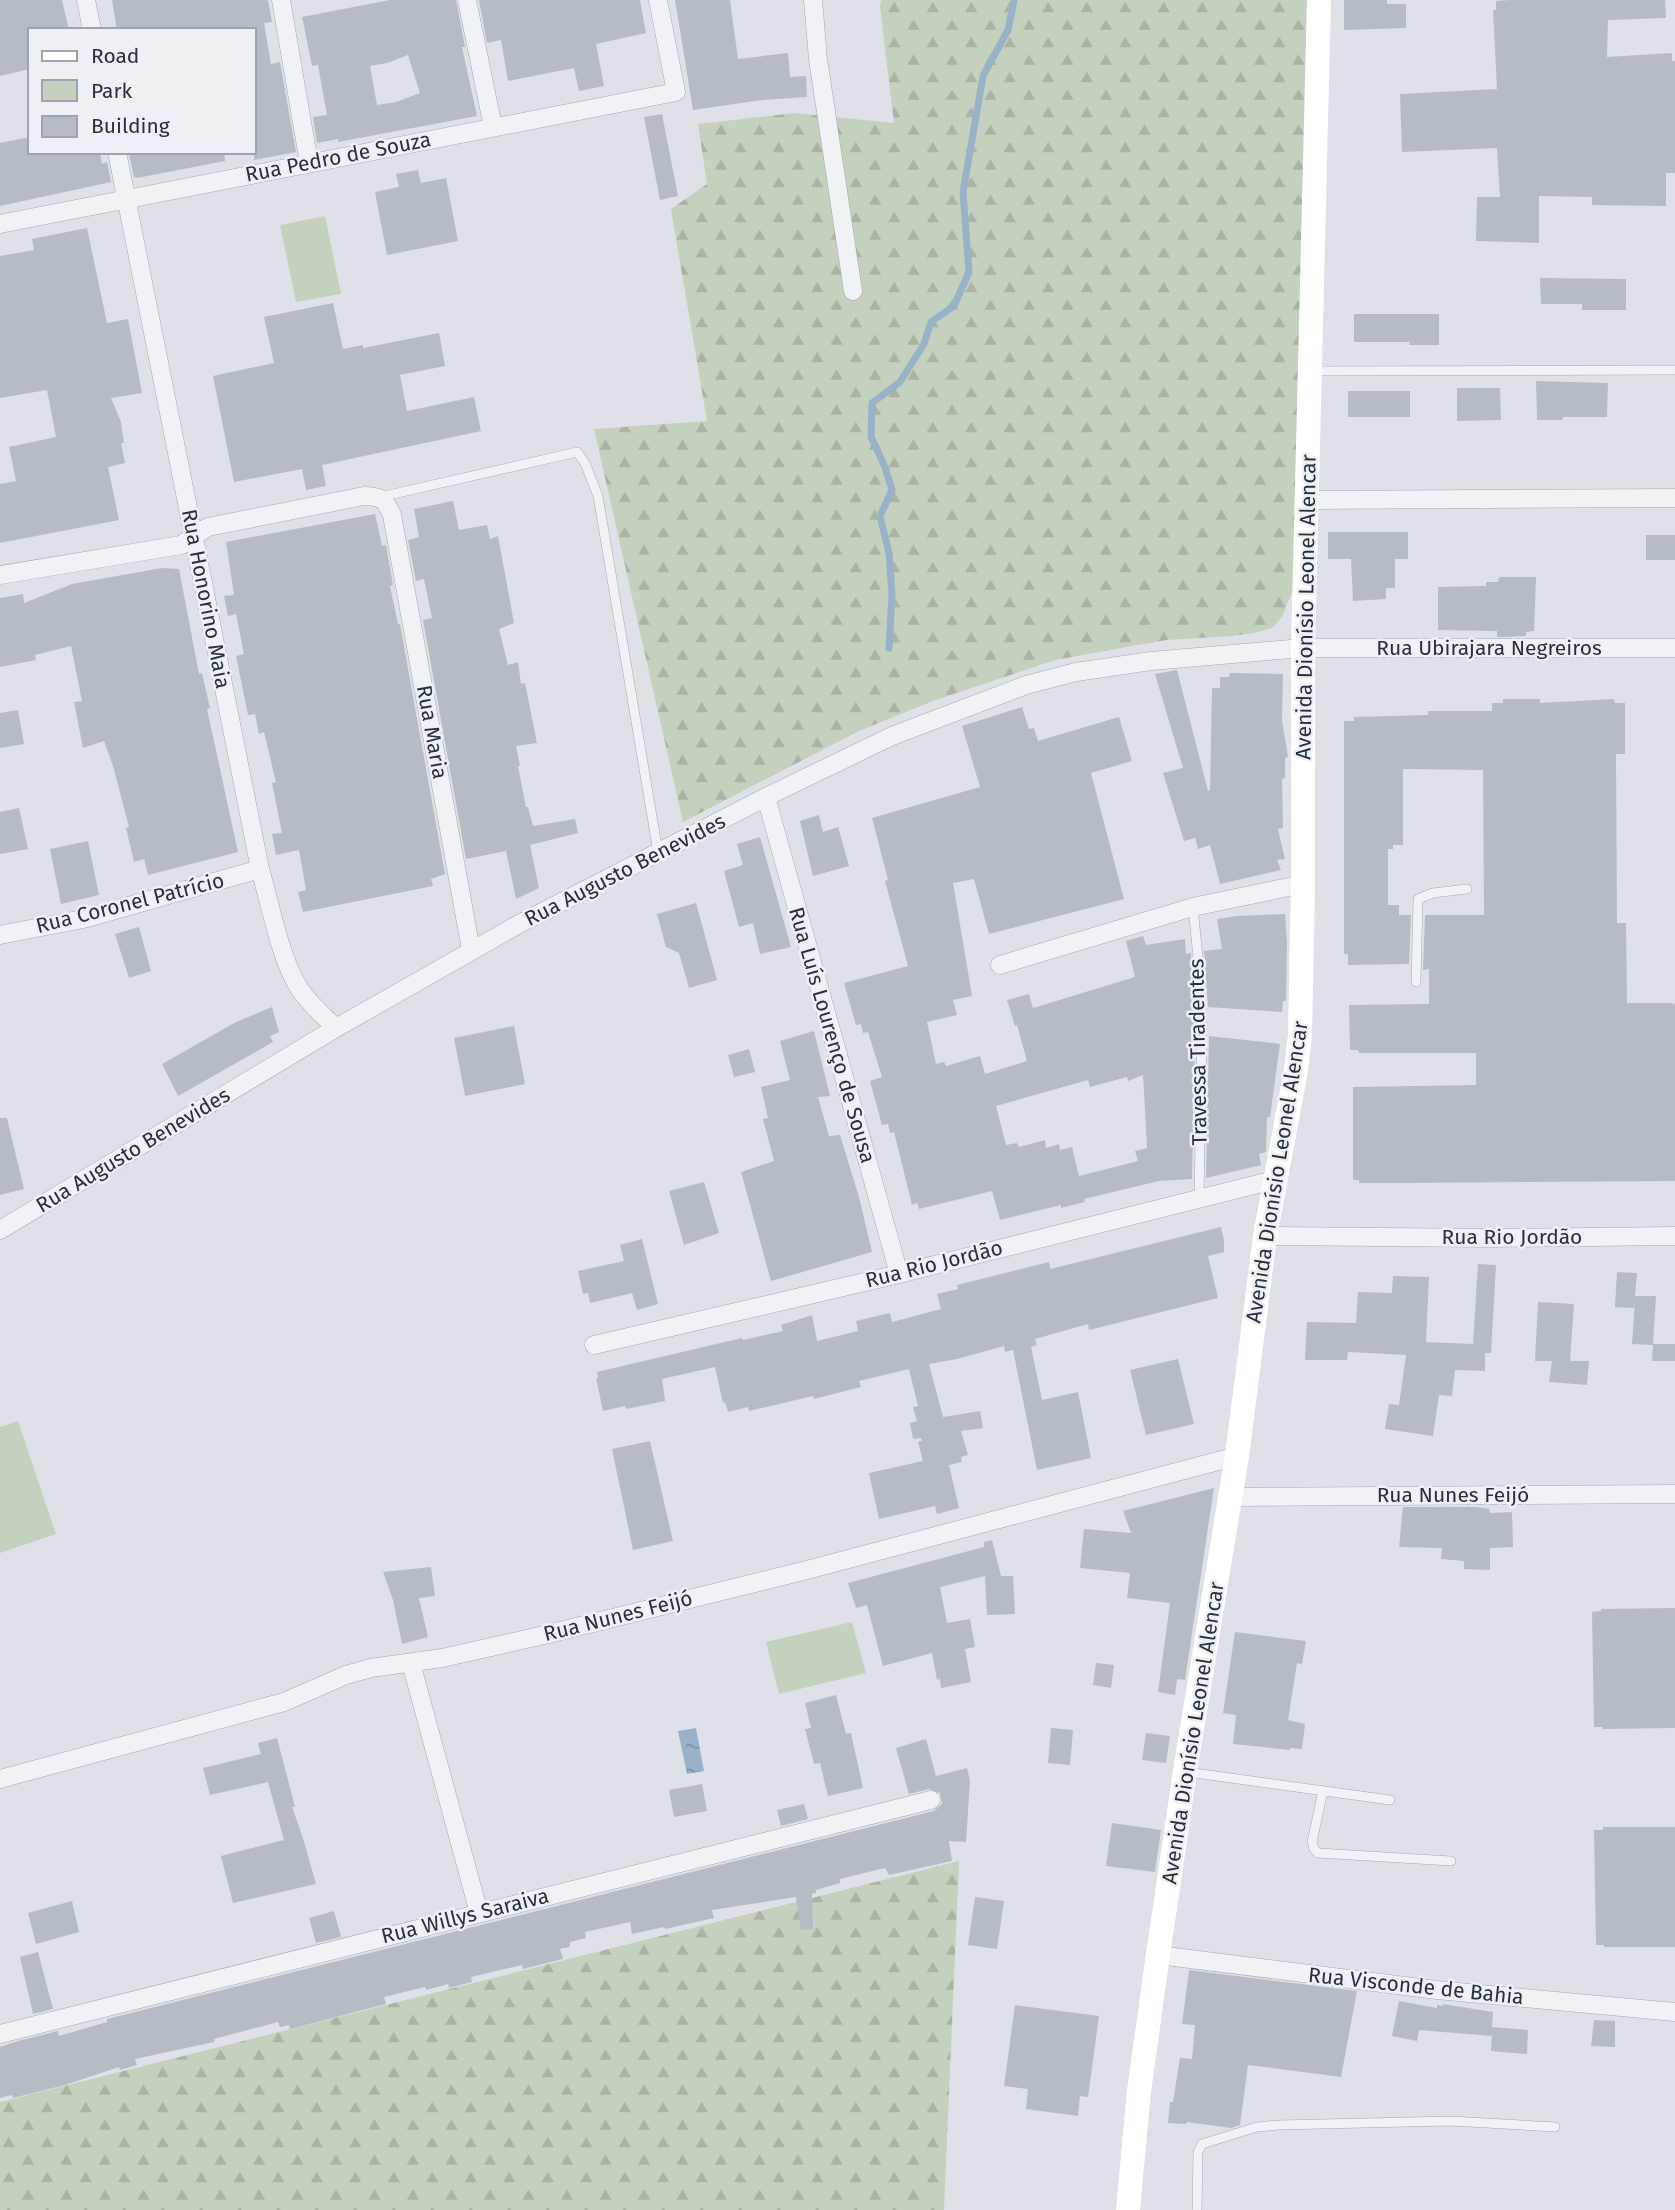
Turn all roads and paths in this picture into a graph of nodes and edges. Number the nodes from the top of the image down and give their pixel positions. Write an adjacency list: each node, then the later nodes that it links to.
1 (86, 0): 7 (street)
2 (281, 0): 10 (street)
3 (467, 0): 8 (street)
4 (657, 0): 8 (street, Rua Pedro de Souza)
5 (813, 0): 13 (street)
6 (1319, 0): 15 (main road, Avenida Dionísio Leonel Alencar)
7 (92, 28)
8 (493, 127): 10 (street, Rua Pedro de Souza)
9 (117, 154): 11 (street, Rua Honorino Maia)
10 (309, 163): 11 (street, Rua Pedro de Souza)
11 (126, 198): 12 (street, Rua Pedro de Souza); 19 (street, Rua Honorino Maia)
12 (0, 224)
13 (853, 291)
14 (1675, 370): 15 (lane)
15 (1310, 371): 18 (main road, Avenida Dionísio Leonel Alencar)
16 (380, 497): 19 (street); 24 (lane); 30 (street, Rua Maria)
17 (1675, 498): 18 (street)
18 (1307, 500): 21 (main road, Avenida Dionísio Leonel Alencar)
19 (194, 537): 20 (street); 25 (street, Rua Honorino Maia)
20 (0, 575)
21 (1303, 648): 22 (street, Rua Ubirajara Negreiros); 23 (street, Rua Augusto Benevides); 26 (main road, Avenida Dionísio Leonel Alencar)
22 (1675, 648)
23 (766, 797): 24 (street, Rua Augusto Benevides); 39 (street, Rua Luís Lourenço de Sousa)
24 (659, 852): 30 (street, Rua Augusto Benevides)
25 (260, 869): 29 (street, Rua Coronel Patrício); 33 (street, Rua Honorino Maia)
26 (1303, 884): 28 (street); 34 (main road, Avenida Dionísio Leonel Alencar)
27 (1467, 889): 32 (lane)
28 (1193, 907): 31 (street); 35 (lane, Travessa Tiradentes)
29 (0, 936)
30 (471, 950): 33 (street, Rua Augusto Benevides)
31 (1000, 965)
32 (1416, 982)
33 (336, 1028): 36 (street, Rua Augusto Benevides)
34 (1274, 1180): 35 (street, Rua Rio Jordão); 37 (main road, Avenida Dionísio Leonel Alencar)
35 (1199, 1198): 39 (street, Rua Rio Jordão)
36 (0, 1230)
37 (1265, 1236): 38 (street, Rua Rio Jordão); 41 (main road, Avenida Dionísio Leonel Alencar)
38 (1675, 1236)
39 (899, 1274): 40 (street, Rua Rio Jordão)
40 (594, 1345)
41 (1237, 1456): 43 (main road, Avenida Dionísio Leonel Alencar); 44 (street, Rua Nunes Feijó)
42 (1675, 1494): 43 (street, Rua Nunes Feijó)
43 (1230, 1497): 45 (main road, Avenida Dionísio Leonel Alencar)
44 (411, 1663): 46 (street, Rua Nunes Feijó); 51 (street)
45 (1185, 1771): 47 (lane); 52 (main road, Avenida Dionísio Leonel Alencar)
46 (0, 1779)
47 (1323, 1791): 49 (lane); 50 (lane)
48 (931, 1800): 51 (street, Rua Willys Saraiva)
49 (1390, 1800)
50 (1451, 1861)
51 (479, 1913): 54 (street, Rua Willys Saraiva)
52 (1158, 1955): 53 (street, Rua Visconde de Bahia); 56 (main road, Avenida Dionísio Leonel Alencar)
53 (1675, 2012)
54 (0, 2035)
55 (1555, 2127): 57 (lane)
56 (1128, 2210)
57 (1197, 2210)

